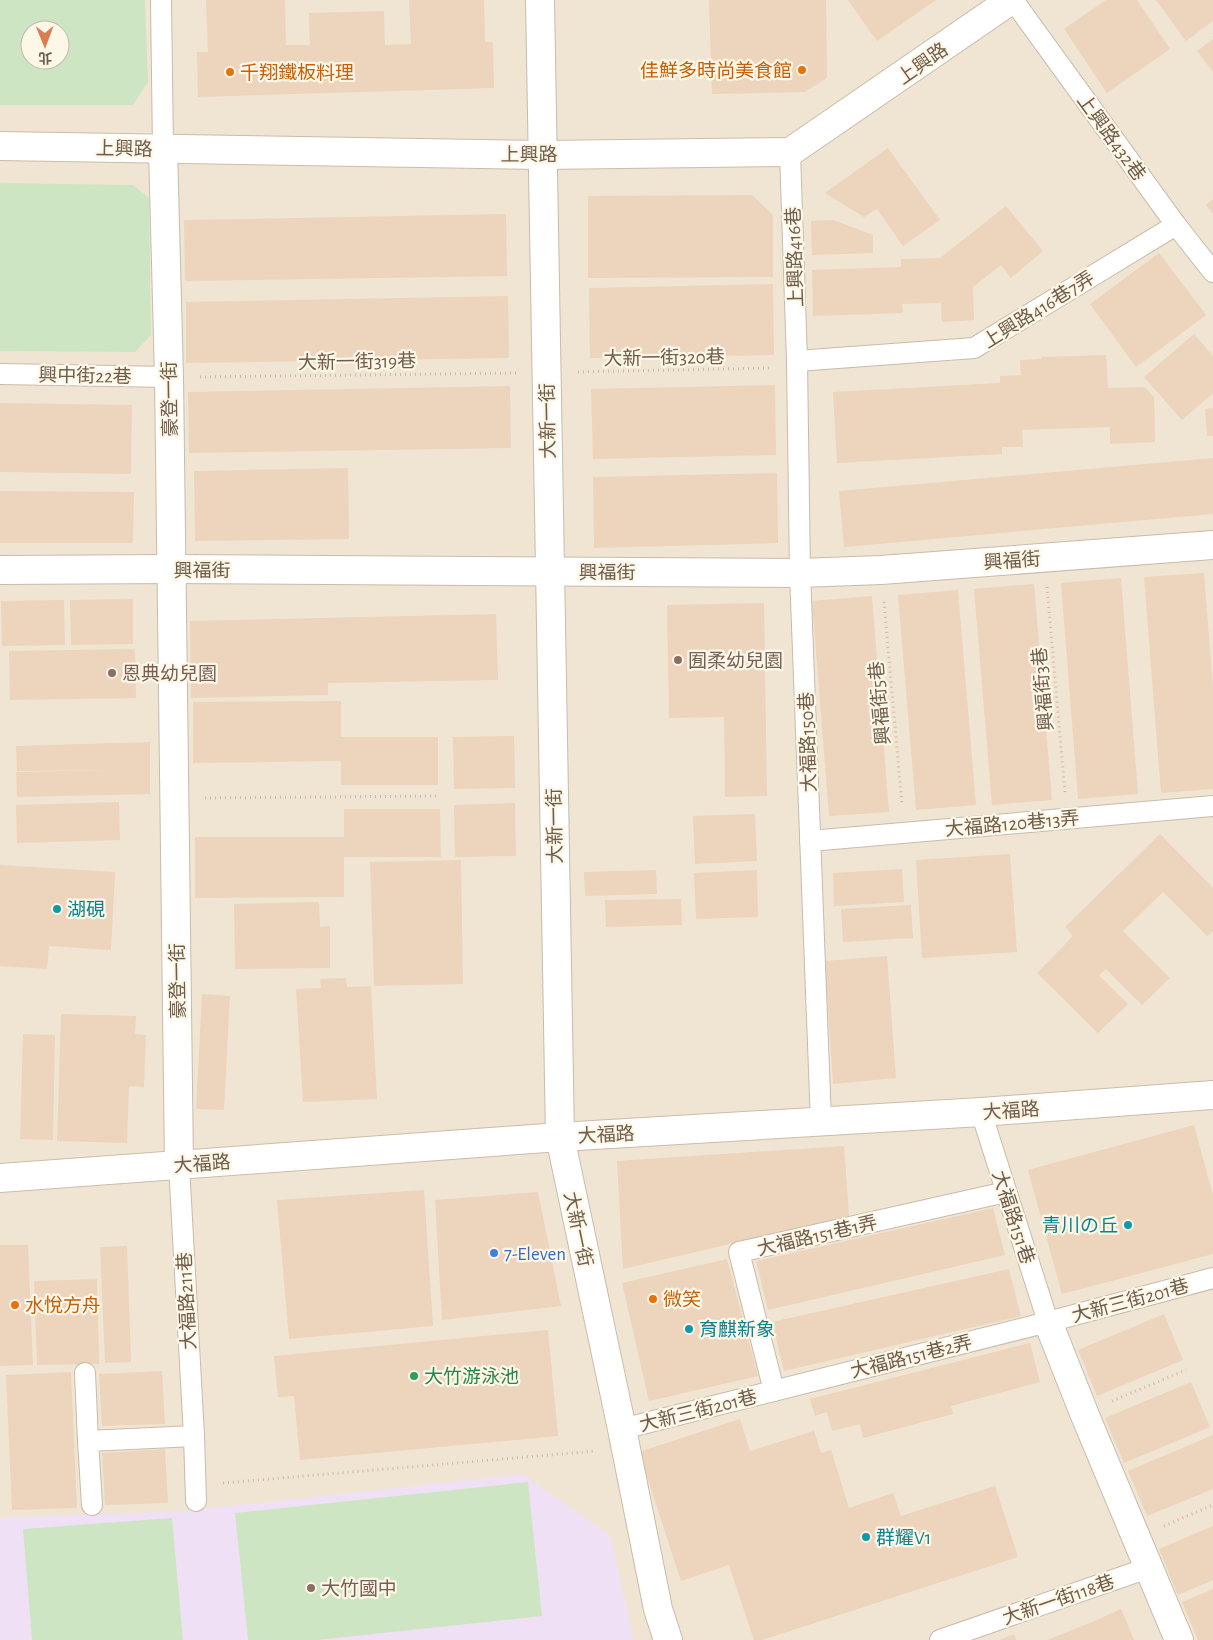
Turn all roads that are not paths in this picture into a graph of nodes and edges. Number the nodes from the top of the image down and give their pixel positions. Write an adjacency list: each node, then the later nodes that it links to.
1 (161, 0): 5 (lane, 豪登一街)
2 (540, 0): 7 (street, 大新一街)
3 (1012, 0): 6 (street, 上興路); 8 (lane, 上興路432巷)
4 (0, 146): 5 (street, 上興路)
5 (163, 149): 7 (street, 上興路); 12 (street, 豪登一街)
6 (790, 152): 7 (street, 上興路); 10 (lane, 上興路416巷)
7 (542, 155): 16 (street, 大新一街)
8 (1176, 224): 9 (lane, 上興路432巷); 10 (lane, 上興路416巷7弄)
9 (1213, 272)
10 (797, 361): 17 (lane, 大福路150巷)
11 (0, 374): 12 (lane, 興中街22巷)
12 (169, 377): 15 (street, 豪登一街)
13 (1213, 545): 17 (street, 興福街)
14 (0, 570): 15 (street, 興福街)
15 (172, 570): 16 (street, 興福街); 24 (street, 豪登一街)
16 (549, 572): 17 (street, 興福街); 23 (street, 大新一街)
17 (800, 573): 19 (lane, 大福路150巷)
18 (1213, 806): 19 (lane, 大福路120巷13弄)
19 (810, 841): 22 (lane, 大福路150巷)
20 (1213, 1095): 21 (street, 大福路)
21 (981, 1112): 22 (street, 大福路); 26 (lane, 大福路151巷)
22 (821, 1122): 23 (street, 大福路)
23 (560, 1137): 24 (street, 大福路); 32 (street, 大新一街)
24 (179, 1165): 25 (street, 大福路); 31 (lane, 大福路211巷)
25 (0, 1178)
26 (1006, 1192): 28 (lane, 大福路151巷); 30 (lane, 大福路151巷1弄)
27 (1213, 1278): 28 (lane, 大新三街201巷)
28 (1048, 1322): 30 (lane, 大福路151巷2弄); 36 (street)
29 (85, 1373): 33 (lane)
30 (774, 1391): 32 (lane, 大新三街201巷)
31 (194, 1436): 33 (lane); 34 (lane, 大福路211巷)
32 (624, 1438): 37 (street, 大新一街)
33 (88, 1441): 35 (lane)
34 (196, 1493)
35 (92, 1505)
36 (1148, 1568): 38 (lane, 大新一街118巷); 39 (street)
37 (668, 1640)
38 (940, 1640)
39 (1179, 1640)

